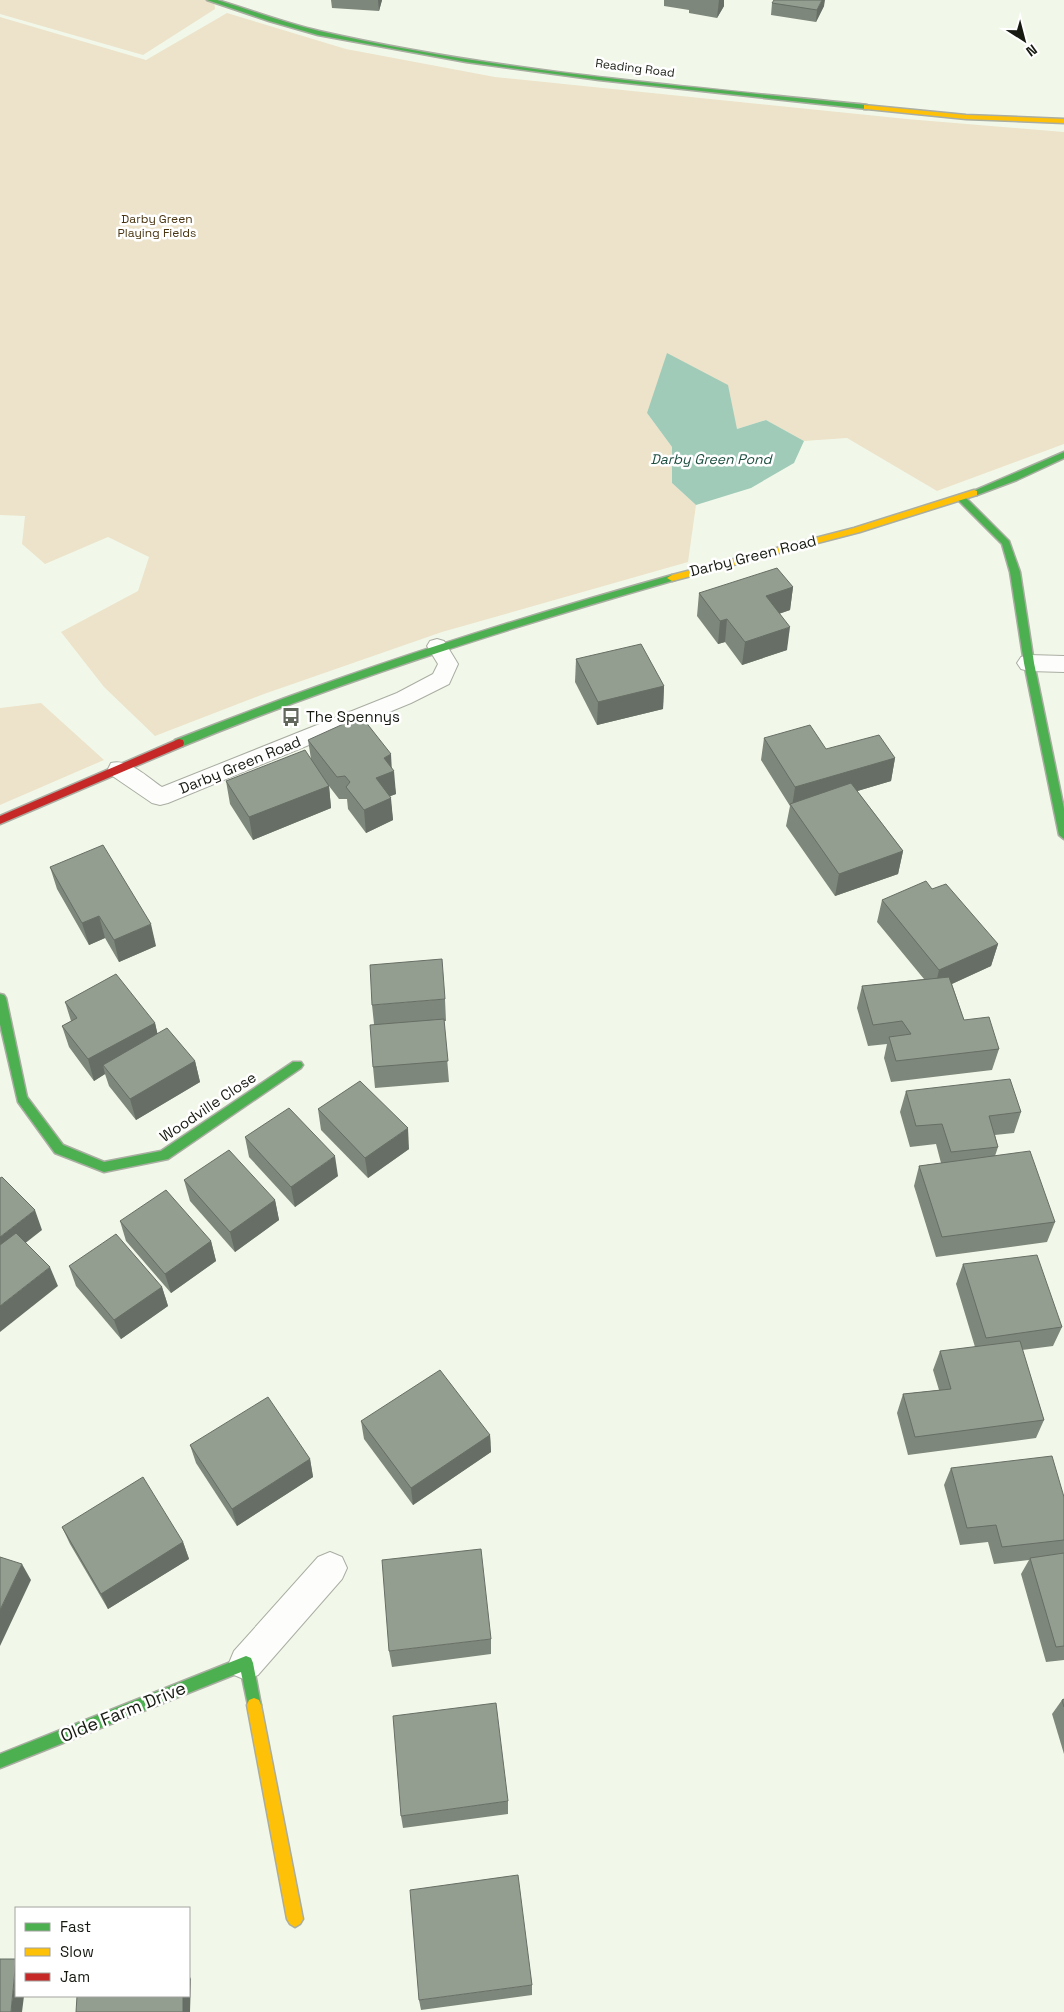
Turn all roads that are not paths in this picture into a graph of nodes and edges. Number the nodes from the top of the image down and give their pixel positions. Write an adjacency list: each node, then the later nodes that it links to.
1 (210, 0): 2 (street, Reading Road)
2 (1064, 121)
3 (1064, 455): 4 (street, Darby Green Road)
4 (961, 498): 5 (street, Darby Green Road); 6 (street)
5 (437, 646): 8 (street, Darby Green Road); 8 (lane, Darby Green Road)
6 (1030, 663): 7 (street); 10 (street)
7 (1064, 664)
8 (119, 768): 9 (street, Darby Green Road)
9 (0, 820)
10 (1064, 835)
11 (0, 998): 12 (street, Woodville Close)
12 (297, 1065)
13 (330, 1568): 14 (street, Olde Farm Drive)
14 (246, 1663): 15 (street, Olde Farm Drive); 16 (street)
15 (0, 1761)
16 (295, 1919)

